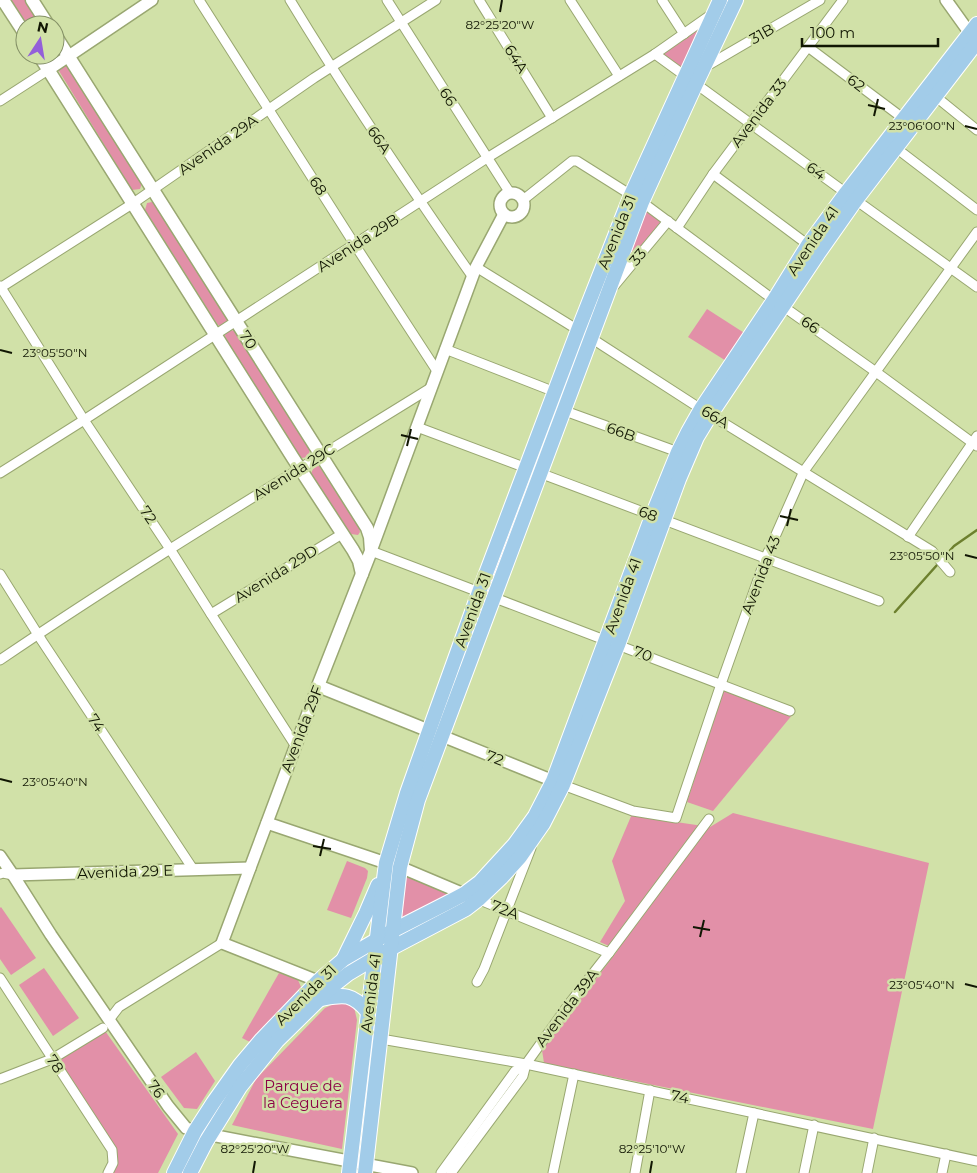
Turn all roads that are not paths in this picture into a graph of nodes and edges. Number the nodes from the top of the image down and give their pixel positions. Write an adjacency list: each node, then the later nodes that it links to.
1 (3, 0): 17 (main road)
2 (32, 0): 16 (main road)
3 (152, 0): 24 (street)
4 (199, 0): 33 (street, 68)
5 (290, 0): 27 (street, 66A)
6 (386, 0): 18 (street, 66)
7 (436, 0): 18 (street, Avenida 29A)
8 (479, 0): 34 (street, 64A)
9 (570, 0): 29 (street)
10 (662, 0): 19 (street)
11 (736, 0): 26 (main road, Avenida 31)
12 (820, 0): 26 (street, 31B)
13 (844, 0): 21 (street, Avenida 33)
14 (946, 0): 20 (street)
15 (717, 6): 19 (street, Avenida 29B); 30 (main road, Avenida 31)
16 (42, 15)
17 (15, 19)
18 (400, 22): 27 (street, Avenida 29A); 39 (street, 66)
19 (684, 34): 23 (street, Avenida 29B)
20 (975, 35): 31 (main road, Avenida 41); 35 (main road, Avenida 41)
21 (808, 47): 35 (street, 62); 36 (street, Avenida 33)
22 (65, 51): 24 (main road, 70)
23 (655, 54): 29 (street, Avenida 29B); 30 (street, 64)
24 (69, 57): 28 (street); 41 (main road, 70)
25 (45, 65): 28 (main road, 70)
26 (704, 67): 30 (main road, Avenida 31)
27 (331, 68): 33 (street, Avenida 29A); 46 (street, 66A)
28 (48, 70): 32 (street); 47 (main road, 70)
29 (619, 76): 34 (street, Avenida 29B)
30 (691, 80): 36 (street, 64); 44 (main road, Avenida 31)
31 (935, 96): 37 (street); 38 (main road, Avenida 41)
32 (0, 101)
33 (270, 110): 41 (street, Avenida 29A); 53 (street, 68)
34 (552, 118): 39 (street, Avenida 29B)
35 (904, 119): 43 (main road, Avenida 41)
36 (750, 124): 40 (street, Avenida 33); 43 (street, 64)
37 (977, 130)
38 (896, 148): 43 (main road, Avenida 41); 48 (street)
39 (487, 158): 42 (street, 66); 46 (street, Avenida 29B)
40 (713, 174): 51 (street, Avenida 33); 54 (street)
41 (153, 190): 47 (street, Avenida 29A); 61 (main road, 70)
42 (510, 193): 45 (street); 49 (street)
43 (851, 197): 54 (main road, Avenida 41); 55 (street, 64)
44 (637, 199): 45 (street, 66); 50 (street, 66); 59 (main road, Avenida 31); 62 (main road, Avenida 31)
45 (523, 200): 49 (street)
46 (420, 202): 53 (street, Avenida 29B); 56 (street, 66A)
47 (132, 204): 57 (street, Avenida 29A); 63 (main road, 70)
48 (977, 210)
49 (504, 214): 56 (street)
50 (668, 221): 51 (street, 66); 59 (street, 33)
51 (677, 228): 60 (street, 66)
52 (977, 232): 55 (street, Avenida 43)
53 (355, 245): 61 (street, Avenida 29B); 66 (street, 68)
54 (813, 250): 60 (main road, Avenida 41)
55 (950, 269): 58 (street, 64); 67 (street, Avenida 43)
56 (474, 271): 62 (street, 66A); 65 (street)
57 (0, 287): 72 (street, 72)
58 (977, 287)
59 (609, 292): 64 (main road, Avenida 31)
60 (779, 303): 67 (street, 66); 71 (main road, Avenida 41)
61 (236, 322): 63 (street, Avenida 29B); 76 (main road, 70)
62 (578, 330): 64 (street, 66A); 69 (main road, Avenida 31)
63 (214, 335): 72 (street, Avenida 29B); 78 (main road, 70)
64 (591, 338): 70 (main road, Avenida 31); 71 (street, 66A)
65 (445, 350): 66 (street); 69 (street)
66 (437, 371): 68 (street)
67 (876, 372): 74 (street, 66); 79 (street, Avenida 43)
68 (432, 387): 73 (street, Avenida 29F); 76 (street, Avenida 29C)
69 (555, 392): 77 (main road, Avenida 31)
70 (565, 411): 75 (street, 66B); 81 (main road, Avenida 31)
71 (706, 412): 75 (main road, Avenida 41); 79 (street, 66A); 82 (main road, Avenida 41)
72 (84, 420): 80 (street, Avenida 29B); 85 (street, 72)
73 (417, 427): 77 (street, 68); 87 (street, Avenida 29F)
74 (975, 442): 84 (street)
75 (678, 452): 82 (main road, Avenida 41)
76 (320, 456): 78 (street, Avenida 29C); 87 (main road, 70)
77 (527, 468): 81 (street, 68); 92 (main road, Avenida 31)
78 (300, 469): 83 (main road, 70); 85 (street, Avenida 29C)
79 (804, 471): 84 (street, 66A); 88 (street, Avenida 43)
80 (0, 473)
81 (541, 474): 82 (street, 68); 93 (main road, Avenida 31)
82 (658, 518): 88 (street, 68); 97 (main road, Avenida 41)
83 (342, 534): 86 (main road, 70); 95 (street, Avenida 29D)
84 (908, 537): 89 (street, 66A)
85 (170, 549): 95 (street, 72); 96 (street, Avenida 29C)
86 (353, 550): 87 (main road); 91 (main road, 70)
87 (371, 551): 91 (main road, Avenida 29F); 92 (street)
88 (766, 557): 94 (street, 68); 99 (street, Avenida 43)
89 (950, 572)
90 (0, 574): 96 (street, 74)
91 (362, 574): 100 (main road, Avenida 29F)
92 (480, 592): 102 (main road, Avenida 31)
93 (495, 598): 97 (street, 70); 102 (main road, Avenida 31)
94 (879, 601)
95 (210, 614): 103 (street, 72)
96 (38, 635): 98 (street, Avenida 29C); 113 (street, 74)
97 (613, 643): 99 (street, 70); 104 (main road, Avenida 41)
98 (0, 660)
99 (721, 684): 101 (street, 70); 105 (street, Avenida 43)
100 (318, 686): 102 (main road, 72); 103 (street, Avenida 29F)
101 (790, 711)
102 (435, 734): 104 (street, 72); 110 (main road, Avenida 31); 111 (main road, Avenida 31)
103 (295, 745): 107 (street, Avenida 29F)
104 (558, 783): 105 (street, 72); 108 (main road, Avenida 41); 116 (main road, Avenida 41)
105 (676, 818)
106 (709, 819): 123 (street, Avenida 39A)
107 (266, 823): 110 (street); 112 (street, Avenida 29F)
108 (536, 834): 117 (main road, Avenida 41); 118 (street)
109 (0, 856): 115 (street, 76)
110 (386, 863): 120 (main road, Avenida 31); 125 (main road)
111 (400, 867): 116 (street, 72A); 119 (main road, Avenida 31)
112 (250, 868): 113 (street, Avenida 29 E); 121 (street, Avenida 29F)
113 (193, 869): 115 (street, Avenida 29 E)
114 (0, 874): 115 (street, Avenida 29 E)
115 (13, 875): 131 (street, 76)
116 (464, 894): 117 (street, 72A); 119 (main road, Avenida 41)
117 (479, 899): 118 (street, 72A); 122 (main road, Avenida 41)
118 (507, 911): 123 (street, 72A); 128 (street)
119 (392, 931): 120 (main road, Avenida 41); 122 (main road, Avenida 31)
120 (377, 939): 124 (main road, Avenida 41); 125 (main road, Avenida 31)
121 (222, 943): 127 (street); 131 (street)
122 (390, 948): 124 (main road, Avenida 31); 132 (main road, Avenida 41)
123 (609, 953): 134 (street, Avenida 39A)
124 (374, 958): 129 (main road, Avenida 31); 130 (main road, Avenida 41)
125 (344, 959): 127 (main road, Avenida 31)
126 (0, 978): 133 (street, 78)
127 (318, 981): 140 (main road, Avenida 31)
128 (478, 982)
129 (320, 999): 130 (main road); 141 (main road, Avenida 31)
130 (368, 1012): 145 (main road, Avenida 41)
131 (106, 1024): 133 (street); 140 (street, 76)
132 (381, 1039): 134 (street, 74); 146 (main road, Avenida 41)
133 (52, 1059): 136 (street); 147 (street, 78)
134 (526, 1064): 135 (street, 74); 151 (street, Avenida 39A); 152 (street, Avenida 39A)
135 (574, 1074): 137 (street, 74); 153 (street)
136 (0, 1079)
137 (650, 1090): 138 (street, 74); 154 (street)
138 (754, 1112): 139 (street, 74); 155 (street)
139 (814, 1126): 142 (street, 74); 156 (street)
140 (195, 1131): 141 (street, 76); 148 (main road, Avenida 31)
141 (208, 1138): 145 (street, 76); 149 (main road, Avenida 31)
142 (874, 1138): 143 (street, 74); 157 (street)
143 (946, 1154): 144 (street, 74); 158 (street)
144 (977, 1160)
145 (350, 1167): 146 (street, 76)
146 (366, 1169): 150 (street, 76)
147 (108, 1173)
148 (174, 1173)
149 (190, 1173)
150 (412, 1173)
151 (441, 1173)
152 (451, 1173)
153 (553, 1173)
154 (635, 1173)
155 (741, 1173)
156 (804, 1173)
157 (867, 1173)
158 (942, 1173)

